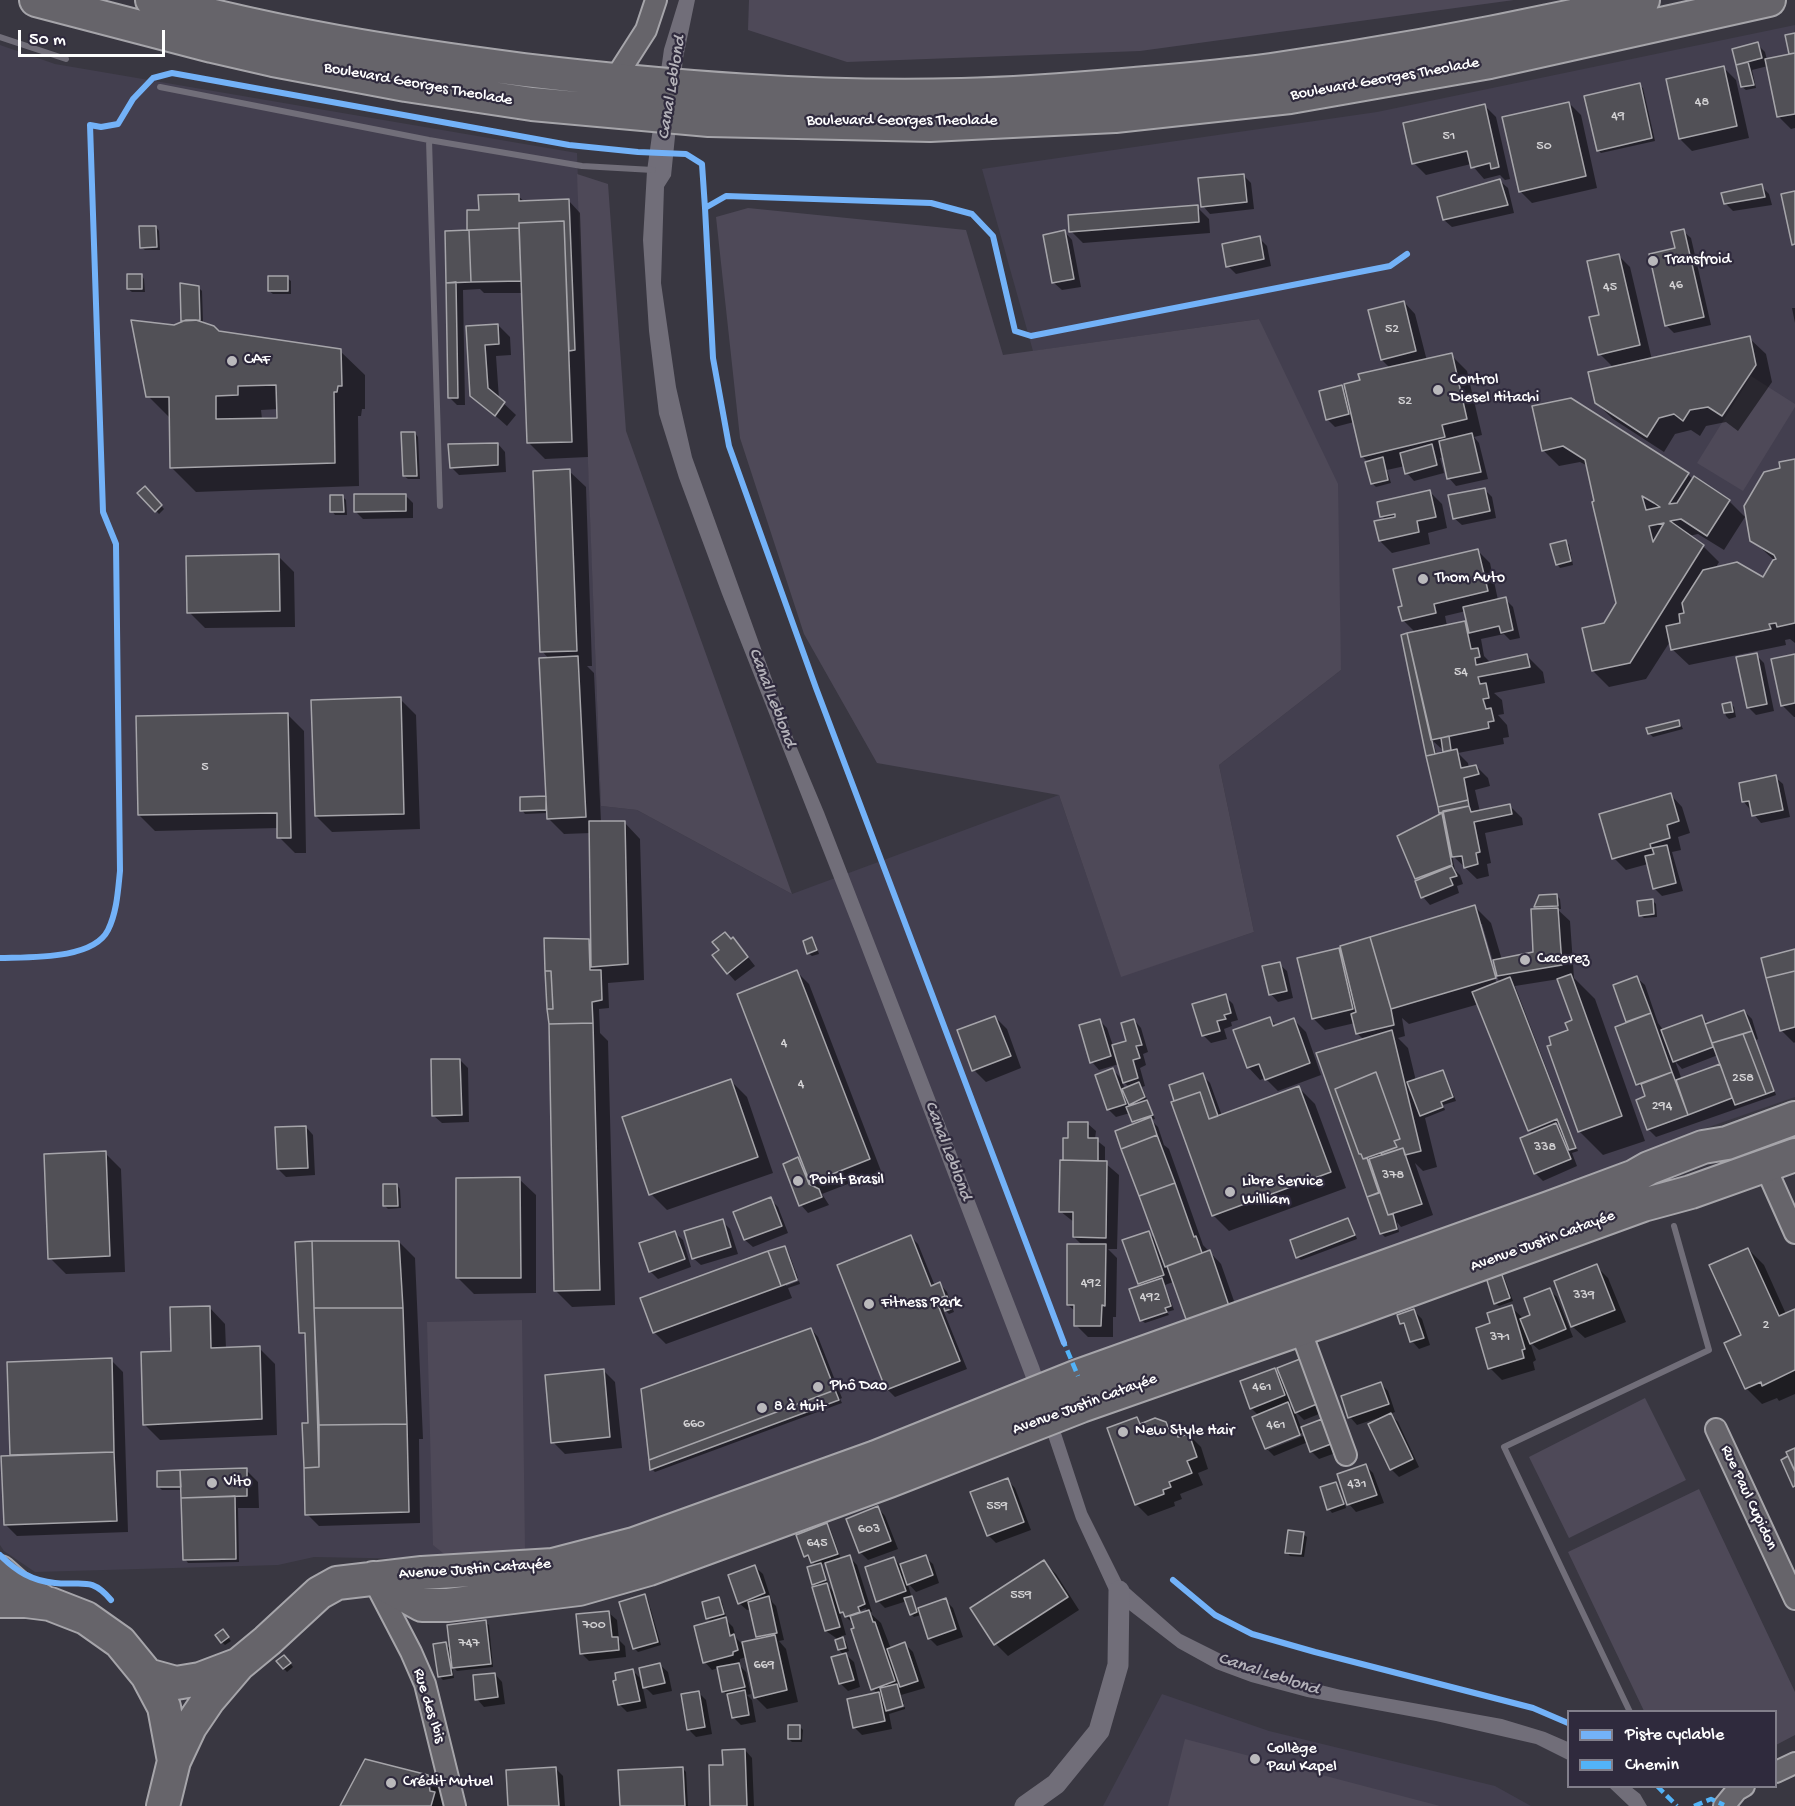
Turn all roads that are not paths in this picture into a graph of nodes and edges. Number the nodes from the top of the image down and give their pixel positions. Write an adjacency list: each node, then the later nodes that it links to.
1 (36, 0): 7 (main road, Boulevard Georges Theolade)
2 (152, 0): 6 (main road, Boulevard Georges Theolade)
3 (656, 0): 6 (street)
4 (1643, 0): 7 (main road, Boulevard Georges Theolade)
5 (1769, 0): 7 (main road, Boulevard Georges Theolade)
6 (614, 80): 7 (main road, Boulevard Georges Theolade)
7 (711, 105)
8 (1795, 1118): 13 (main road, Avenue Justin Catayée)
9 (1795, 1155): 10 (main road, Avenue Justin Catayée)
10 (1765, 1166): 11 (street); 12 (main road, Avenue Justin Catayée)
11 (1795, 1233)
12 (1300, 1329): 13 (main road, Avenue Justin Catayée); 15 (street)
13 (1076, 1393): 17 (main road, Avenue Justin Catayée)
14 (1716, 1429): 18 (street, Rue Paul Cupidon)
15 (1346, 1455)
16 (0, 1572): 20 (main road)
17 (373, 1578): 21 (main road, Avenue Justin Catayée); 29 (street, Rue des Ibis)
18 (1795, 1599)
19 (0, 1601): 20 (main road)
20 (50, 1604): 22 (main road)
21 (238, 1665): 22 (main road, Avenue Justin Catayée); 23 (main road, Avenue Justin Catayée)
22 (147, 1675): 23 (main road)
23 (174, 1761): 28 (main road)
24 (1795, 1763): 25 (street)
25 (1777, 1772)
26 (1740, 1788): 27 (street)
27 (1724, 1805)
28 (163, 1806)
29 (455, 1806)

